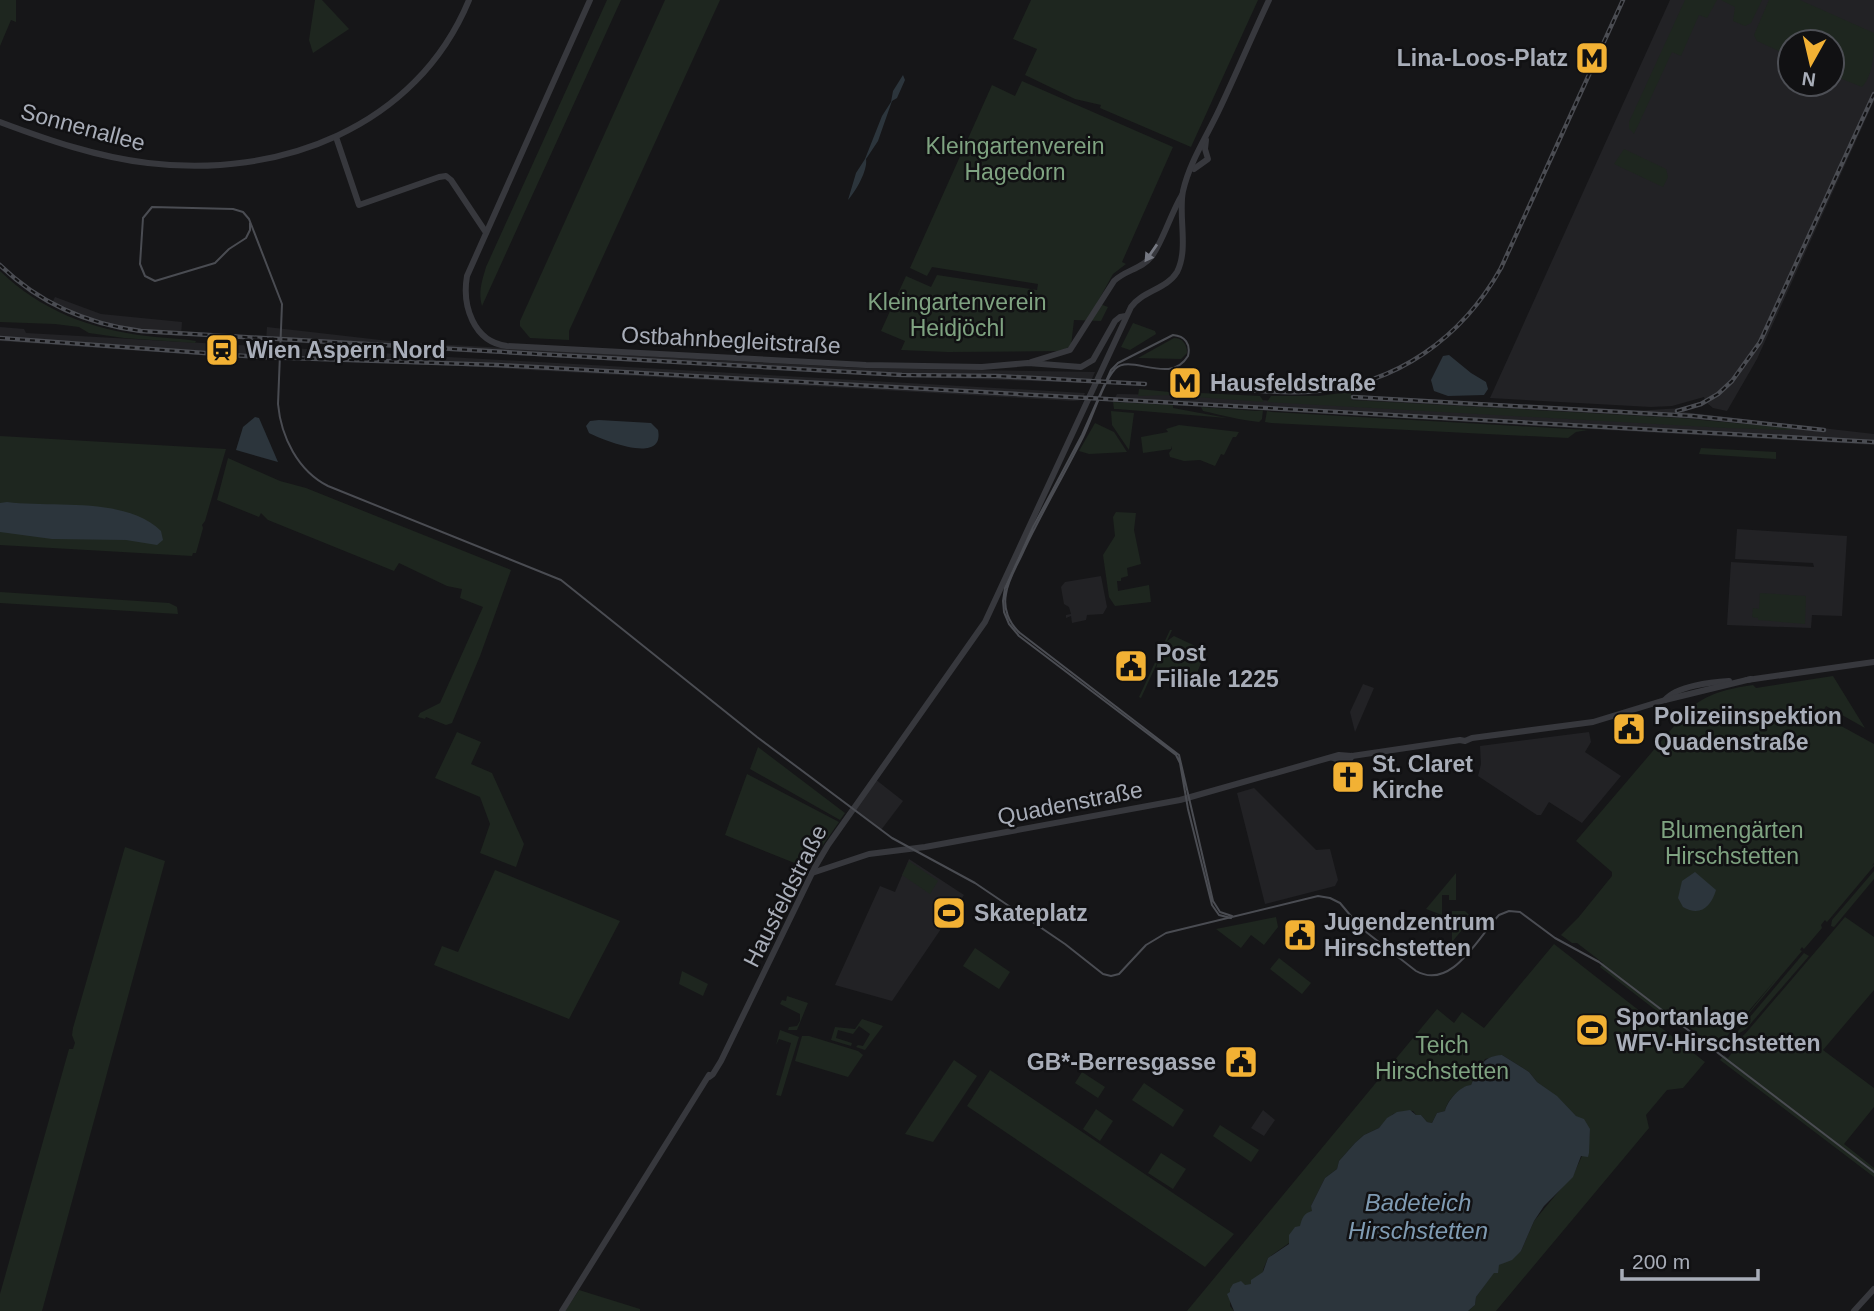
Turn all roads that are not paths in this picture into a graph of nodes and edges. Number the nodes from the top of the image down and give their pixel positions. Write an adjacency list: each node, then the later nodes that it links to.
1 (469, 0): 5 (street, Sonnenallee)
2 (590, 0): 7 (street)
3 (1269, 0): 6 (street, Hausfeldstraße)
4 (0, 122): 5 (street, Sonnenallee)
5 (336, 137): 7 (street)
6 (1183, 193): 8 (street, Hausfeldstraße); 9 (street, Ostbahnbegleitstraße, one-way to 9)
7 (485, 231): 9 (street, Ostbahnbegleitstraße)
8 (1126, 316): 9 (street, Ostbahnbegleitstraße); 11 (street, Hausfeldstraße)
9 (1028, 363)
10 (1874, 663): 11 (street, Quadenstraße)
11 (812, 873): 13 (street, Hausfeldstraße)
12 (1874, 1289): 14 (street)
13 (562, 1311)
14 (1854, 1311)

